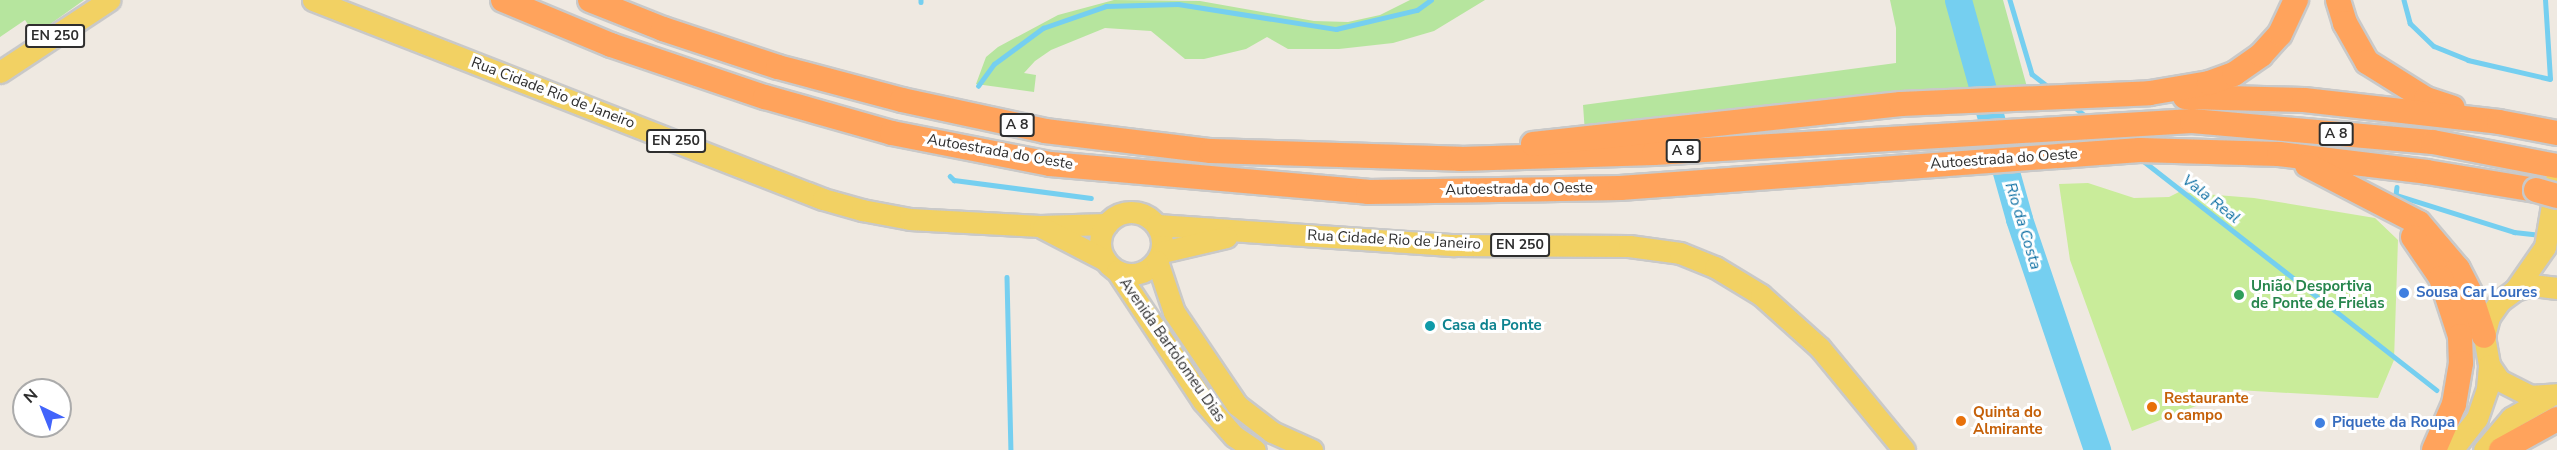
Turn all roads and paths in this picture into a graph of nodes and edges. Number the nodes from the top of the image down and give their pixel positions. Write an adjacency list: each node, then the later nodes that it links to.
1 (110, 0): 7 (main road, EN 250)
2 (313, 0): 18 (main road, Rua Cidade Rio de Janeiro / EN 250)
3 (503, 0): 11 (highway, Autoestrada do Oeste / A 8)
4 (590, 0): 12 (highway, Autoestrada do Oeste / A 8)
5 (2296, 0): 8 (highway)
6 (2338, 0): 9 (highway)
7 (0, 72)
8 (2150, 93): 9 (highway); 12 (highway)
9 (2499, 122): 10 (highway)
10 (2551, 131)
11 (2279, 154): 14 (highway, Autoestrada do Oeste / A 8); 15 (highway)
12 (1460, 159): 13 (highway, Autoestrada do Oeste / A 8)
13 (2552, 168): 23 (main road)
14 (2546, 193)
15 (2383, 204): 24 (highway); 31 (highway)
16 (1107, 224): 17 (main road); 18 (main road, Rua Cidade Rio de Janeiro); 21 (main road)
17 (1157, 225): 19 (main road, Rua Cidade Rio de Janeiro); 20 (main road)
18 (1040, 226): 21 (main road, Rua Cidade Rio de Janeiro)
19 (1246, 232): 20 (main road); 30 (main road, Rua Cidade Rio de Janeiro / EN 250)
20 (1159, 256): 21 (main road); 29 (main road, Avenida Bartolomeu Dias)
21 (1111, 266): 28 (main road, Avenida Bartolomeu Dias)
22 (2557, 288): 23 (main road)
23 (2515, 290): 24 (main road)
24 (2484, 336): 25 (main road)
25 (2489, 365): 26 (main road); 32 (main road)
26 (2553, 395): 33 (main road)
27 (2557, 419): 34 (highway)
28 (1255, 450)
29 (1312, 450)
30 (1904, 450)
31 (2434, 450)
32 (2452, 450)
33 (2484, 450)
34 (2501, 450)

